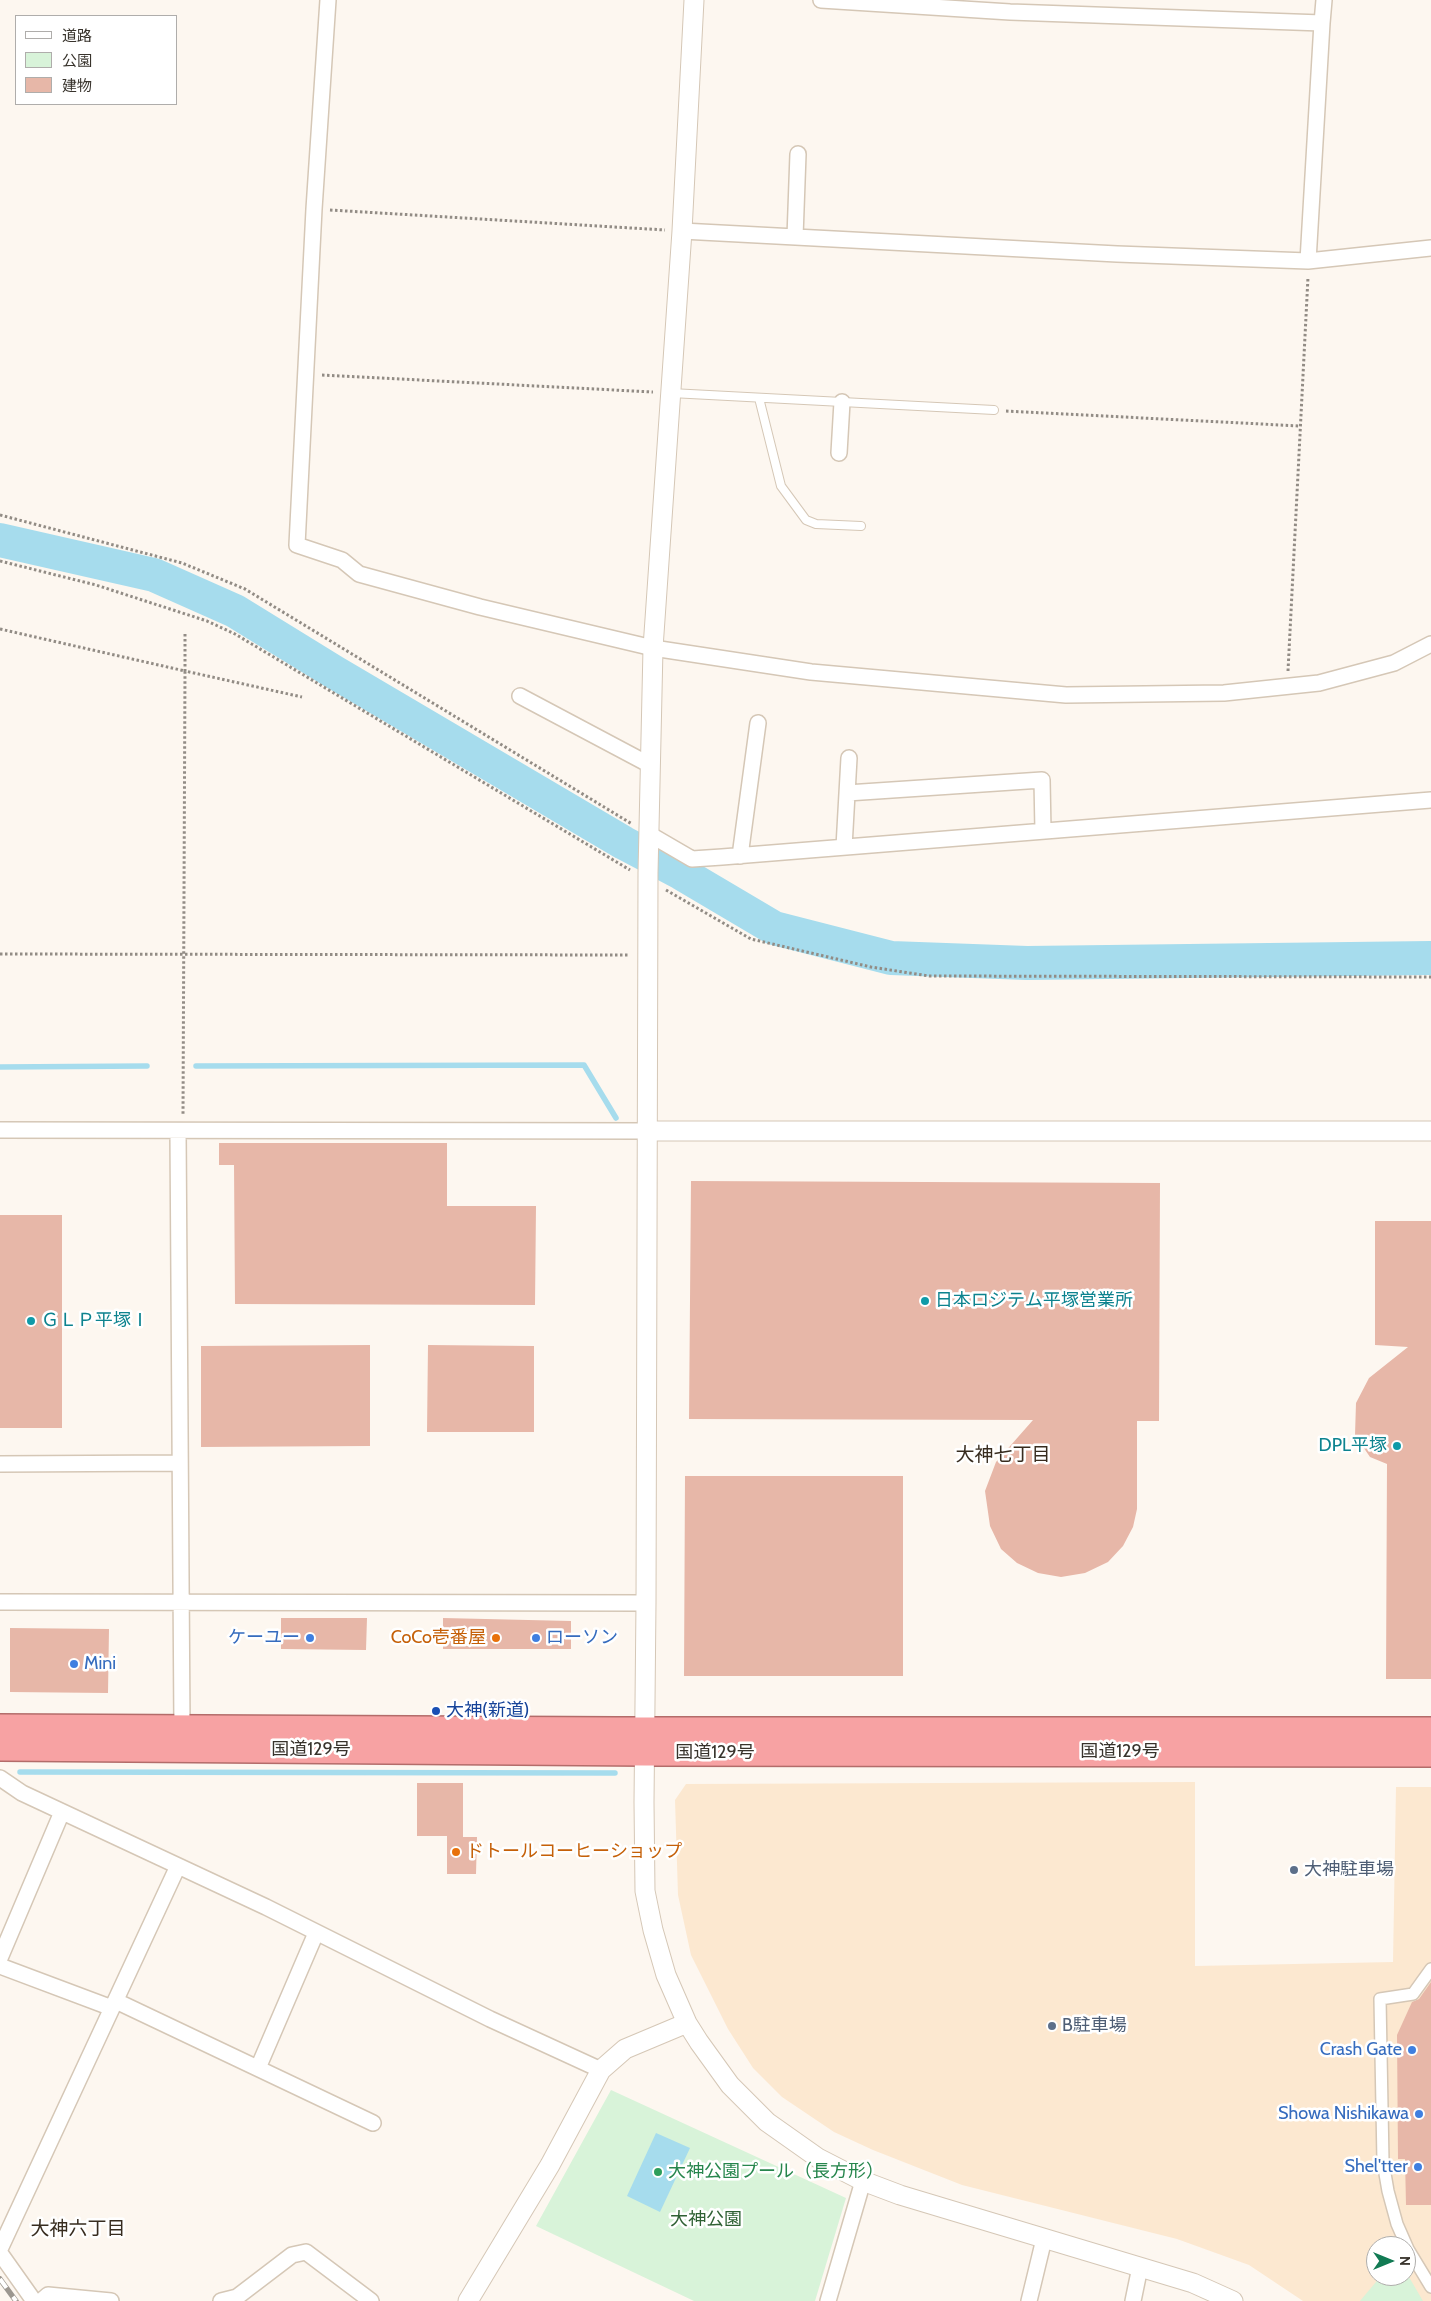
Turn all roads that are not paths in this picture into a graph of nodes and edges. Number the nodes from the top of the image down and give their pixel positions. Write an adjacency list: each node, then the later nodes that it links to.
1 (328, 0): 18 (street)
2 (694, 0): 7 (street)
3 (821, 0): 5 (street)
4 (1324, 0): 5 (street)
5 (1322, 23): 10 (street)
6 (798, 154): 8 (street)
7 (682, 231): 8 (street); 11 (street)
8 (795, 237): 10 (street)
9 (1431, 248): 10 (street)
10 (1308, 261)
11 (671, 393): 12 (lane); 18 (street)
12 (759, 398): 13 (lane); 16 (lane)
13 (842, 402): 14 (lane); 15 (street)
14 (994, 410)
15 (838, 453)
16 (861, 526)
17 (1431, 644): 18 (street)
18 (653, 648): 22 (street)
19 (520, 696): 22 (street)
20 (758, 723): 28 (street)
21 (849, 758): 23 (street)
22 (650, 765): 26 (street)
23 (847, 793): 25 (street); 27 (street)
24 (1431, 800): 25 (street)
25 (1042, 831): 27 (street)
26 (649, 837): 28 (street); 31 (street)
27 (844, 847): 28 (street)
28 (740, 856)
29 (0, 1130): 30 (street)
30 (180, 1131): 31 (street); 33 (street)
31 (646, 1131): 32 (street); 37 (street)
32 (1431, 1131)
33 (180, 1463): 34 (street); 36 (street)
34 (0, 1464)
35 (0, 1602): 36 (street)
36 (181, 1602): 37 (street); 39 (street)
37 (646, 1603): 41 (street)
38 (0, 1727): 39 (highway, 国道129号)
39 (182, 1728): 41 (highway, 国道129号)
40 (1431, 1730): 41 (highway, 国道129号)
41 (645, 1741): 42 (highway, 国道129号); 43 (highway, 国道129号); 52 (street)
42 (0, 1748)
43 (1431, 1754)
44 (0, 1778): 45 (street)
45 (62, 1812): 46 (street); 48 (street)
46 (178, 1866): 47 (street); 51 (street)
47 (316, 1933): 53 (street); 54 (street)
48 (0, 1958)
49 (0, 1966): 51 (street)
50 (1431, 1969): 61 (street)
51 (114, 2004): 53 (street); 58 (street)
52 (687, 2023): 54 (street); 56 (street)
53 (258, 2068): 55 (street)
54 (601, 2070): 67 (street)
55 (373, 2123)
56 (863, 2181): 57 (street); 68 (street)
57 (1044, 2238): 60 (street); 69 (street)
58 (0, 2249)
59 (0, 2254): 62 (street)
60 (1140, 2267): 70 (street); 71 (street)
61 (1431, 2287)
62 (34, 2301)
63 (41, 2301): 64 (street)
64 (111, 2301)
65 (221, 2301): 66 (street)
66 (371, 2301)
67 (468, 2301)
68 (828, 2301)
69 (1029, 2301)
70 (1133, 2301)
71 (1233, 2301)

